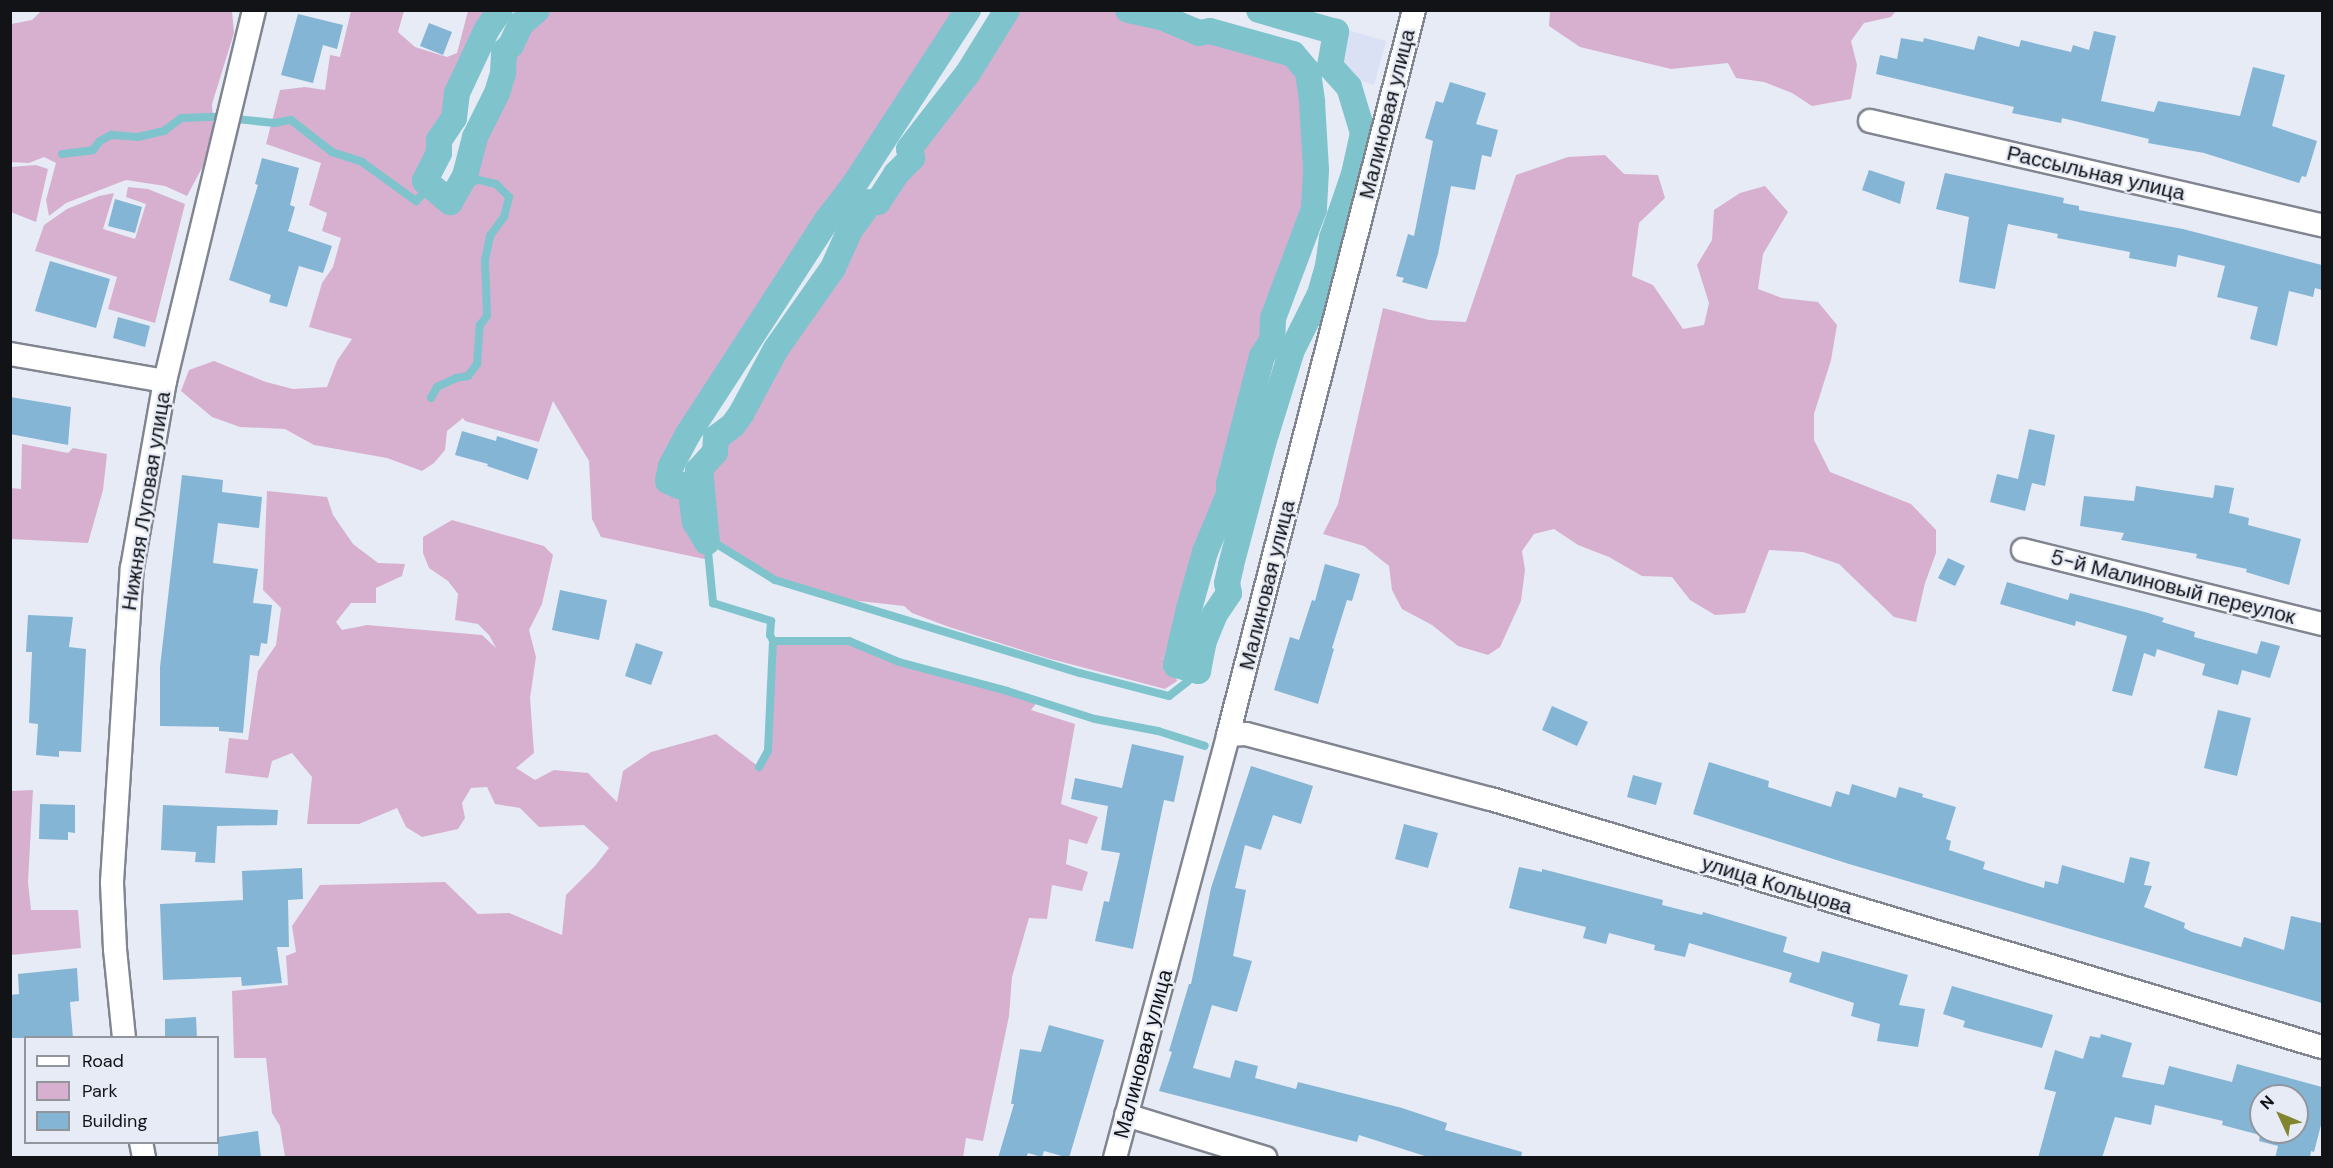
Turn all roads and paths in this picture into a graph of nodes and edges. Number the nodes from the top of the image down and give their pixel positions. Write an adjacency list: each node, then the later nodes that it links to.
1 (254, 10): 6 (street, Нижняя Луговая улица)
2 (1414, 10): 9 (street, Малиновая улица)
3 (1870, 121): 4 (street, Рассыльная улица)
4 (2322, 225)
5 (10, 354): 6 (street)
6 (165, 381): 10 (street, Нижняя Луговая улица)
7 (2023, 550): 8 (street, 5-й Малиновый переулок)
8 (2322, 624)
9 (1228, 735): 11 (street, улица Кольцова); 12 (street, Малиновая улица)
10 (124, 1036)
11 (2322, 1047)
12 (1126, 1115): 13 (street, Малиновая улица); 14 (street)
13 (1115, 1158)
14 (1266, 1158)

